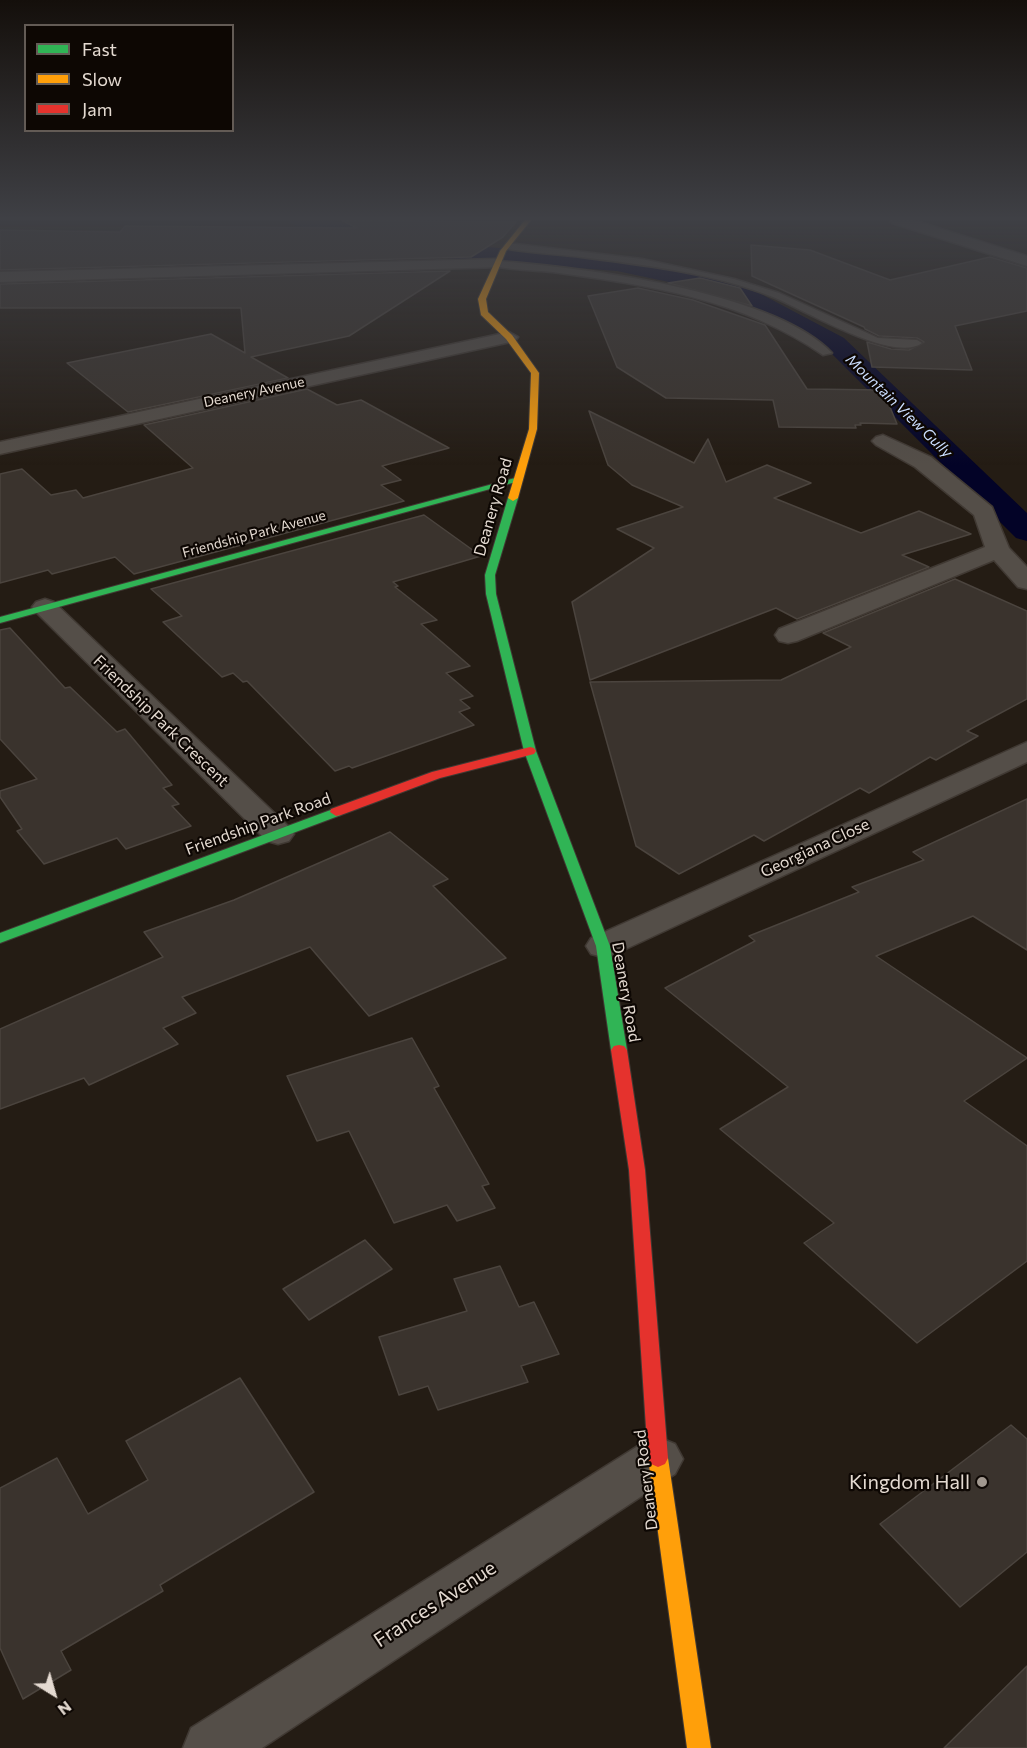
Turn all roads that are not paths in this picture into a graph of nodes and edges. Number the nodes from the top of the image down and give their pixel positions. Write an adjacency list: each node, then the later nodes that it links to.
1 (482, 302): 4 (street, Deanery Road)
2 (725, 302): 6 (lane)
3 (790, 302): 5 (lane)
4 (509, 337): 8 (street, Deanery Avenue); 9 (street, Deanery Road)
5 (917, 343)
6 (826, 353)
7 (883, 441): 10 (street)
8 (0, 448)
9 (518, 480): 12 (street, Friendship Park Avenue); 15 (street, Deanery Road)
10 (998, 550): 11 (street); 14 (street)
11 (1027, 582)
12 (45, 607): 13 (street, Friendship Park Avenue); 17 (street, Friendship Park Crescent)
13 (0, 620)
14 (788, 635)
15 (530, 750): 17 (street, Friendship Park Road); 19 (street, Deanery Road)
16 (1027, 750): 19 (street, Georgiana Close)
17 (278, 834): 18 (street, Friendship Park Road)
18 (0, 938)
19 (603, 946): 20 (street, Deanery Road)
20 (658, 1459): 21 (street, Frances Avenue); 22 (street, Deanery Road)
21 (211, 1748)
22 (699, 1748)

